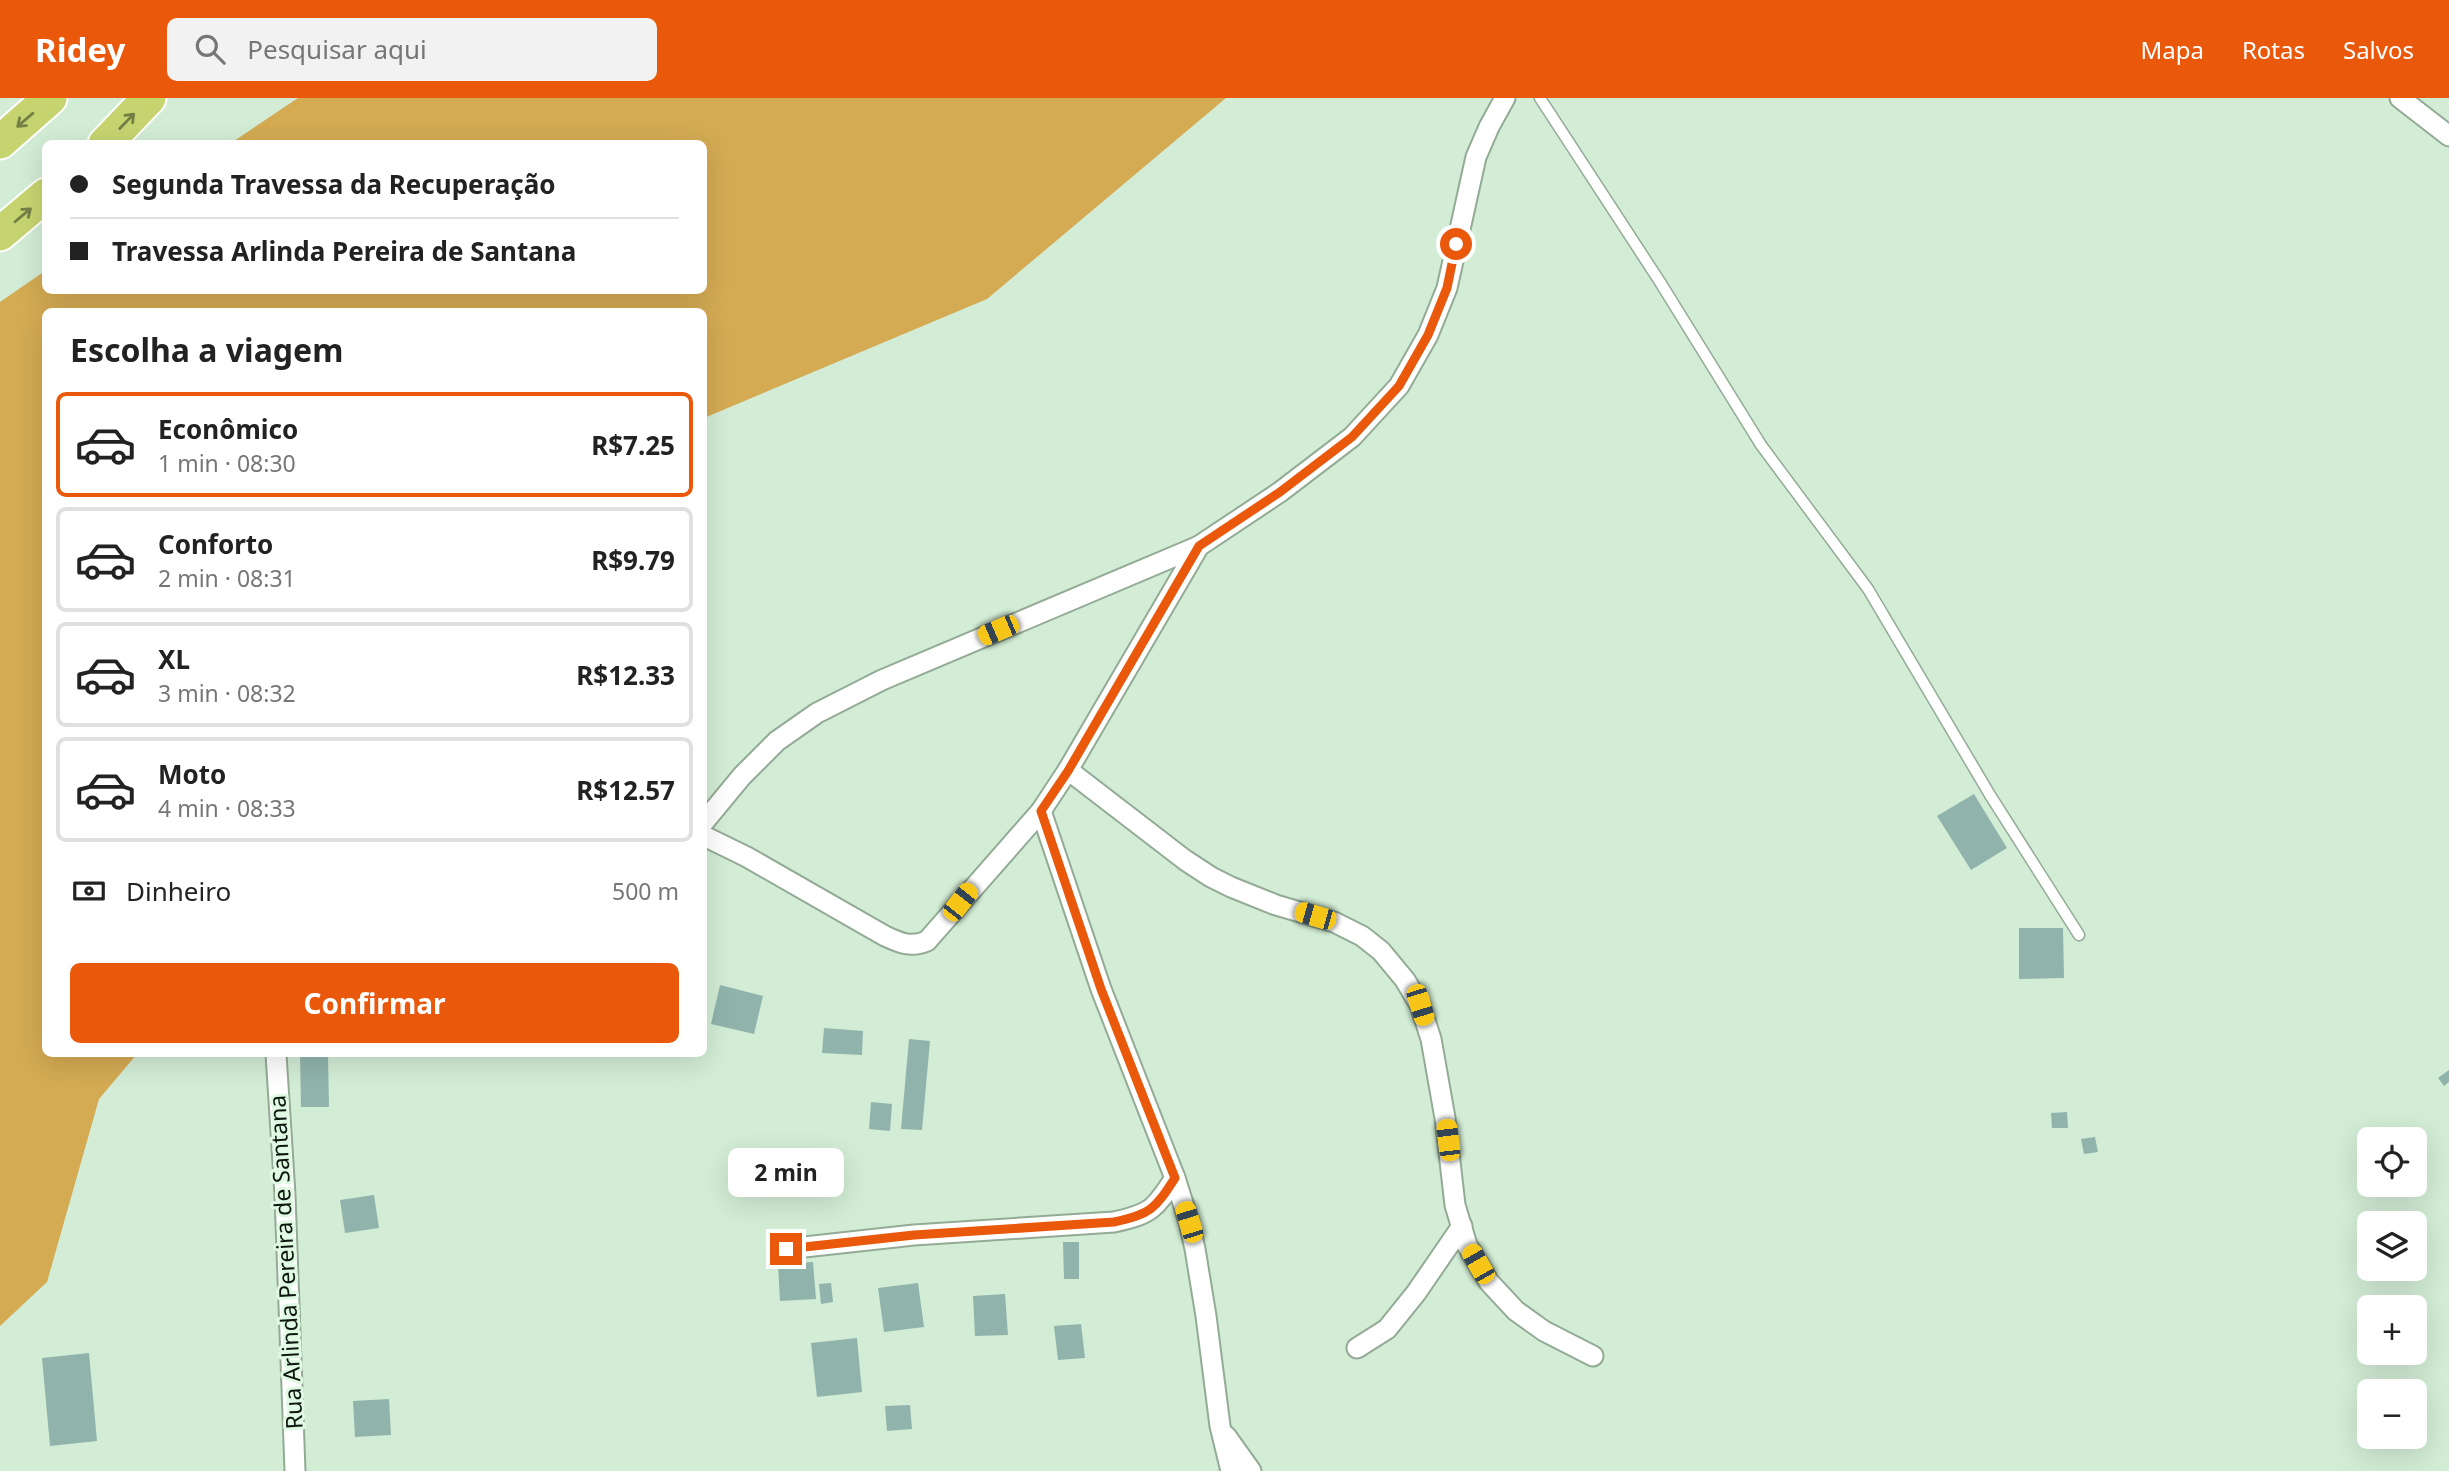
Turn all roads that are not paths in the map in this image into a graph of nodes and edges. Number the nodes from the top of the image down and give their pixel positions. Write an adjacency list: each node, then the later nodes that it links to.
1 (50, 98): 8 (highway, one-way to 8)
2 (149, 98): 7 (highway, one-way to 2)
3 (1505, 98): 11 (street)
4 (1541, 98): 16 (lane)
5 (2400, 98): 6 (street)
6 (2449, 136)
7 (109, 140)
8 (0, 142)
9 (42, 198): 10 (highway, one-way to 9)
10 (0, 234)
11 (1199, 546): 12 (street); 14 (street)
12 (1068, 771): 13 (street); 19 (street)
13 (1041, 811): 15 (street); 18 (street)
14 (707, 818)
15 (707, 837)
16 (2079, 935)
17 (276, 1057): 24 (street, Rua Arlinda Pereira de Santana)
18 (1175, 1178): 20 (street); 23 (street)
19 (1462, 1226): 21 (street); 22 (street)
20 (786, 1249)
21 (1357, 1348)
22 (1593, 1356)
23 (1220, 1426): 25 (street); 26 (street)
24 (295, 1471)
25 (1231, 1471)
26 (1251, 1471)

